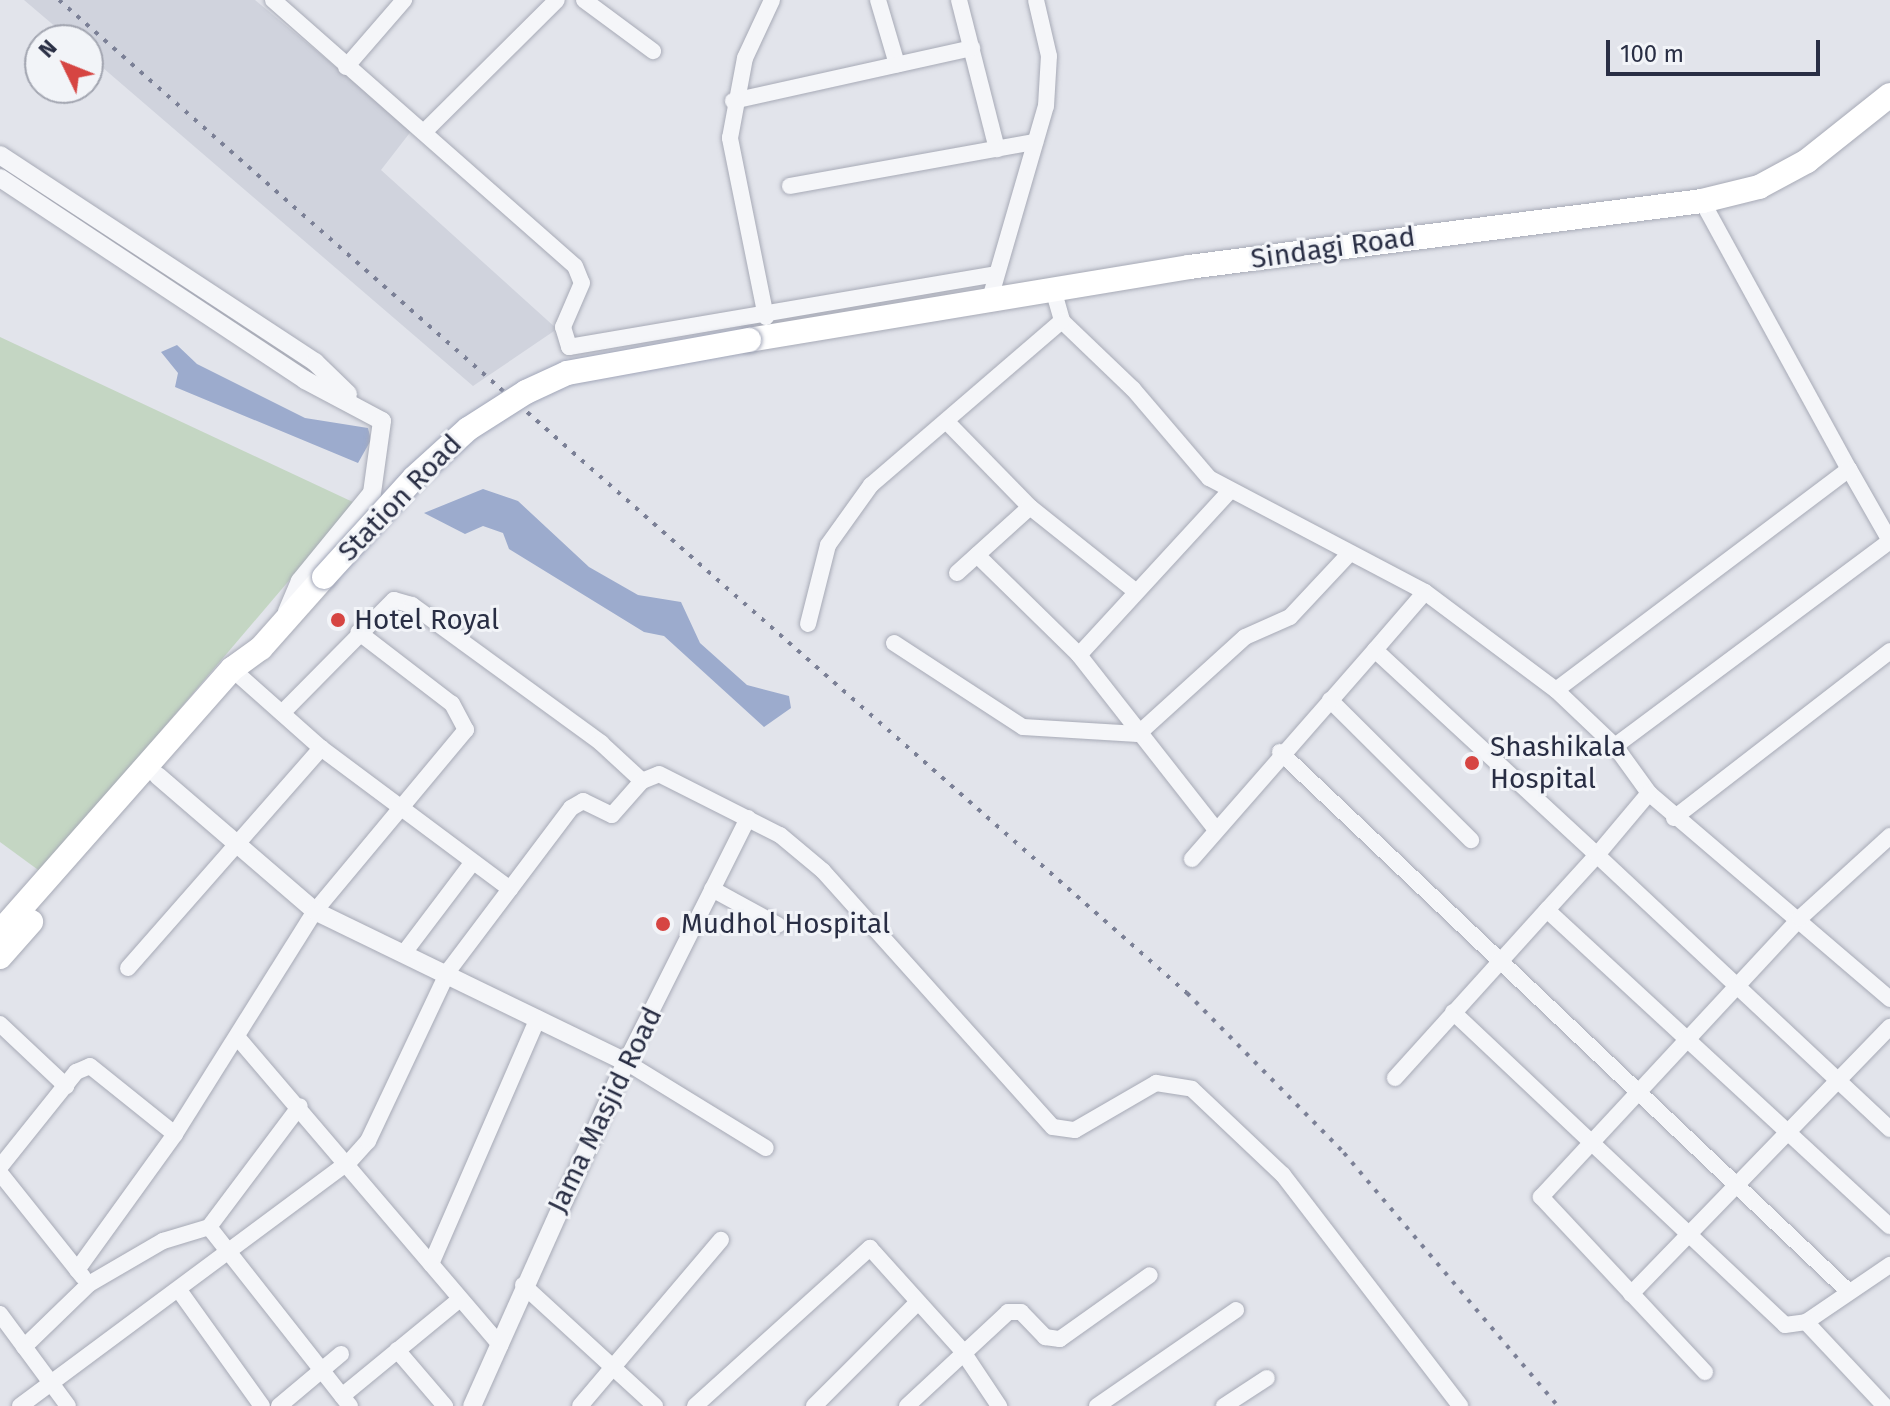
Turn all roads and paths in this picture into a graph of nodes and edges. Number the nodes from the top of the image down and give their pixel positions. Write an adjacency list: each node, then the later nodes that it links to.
1 (273, 0): 12 (street)
2 (404, 0): 12 (street)
3 (557, 0): 15 (street)
4 (584, 0): 10 (street)
5 (772, 0): 14 (street)
6 (878, 0): 11 (street)
7 (959, 0): 9 (street)
8 (1036, 0): 16 (street)
9 (972, 48): 11 (street); 17 (street)
10 (653, 51)
11 (897, 64): 14 (street)
12 (346, 67): 15 (street)
13 (1890, 95): 21 (main road, Sindagi Road)
14 (733, 101): 25 (street)
15 (424, 132): 25 (street)
16 (1035, 142): 17 (street); 22 (street)
17 (997, 149): 20 (street)
18 (0, 155): 28 (street)
19 (0, 178): 28 (street)
20 (790, 186)
21 (1702, 201): 23 (main road, Sindagi Road); 30 (street)
22 (996, 274): 24 (street); 25 (street)
23 (1053, 289): 24 (main road, Sindagi Road); 26 (street)
24 (989, 302): 27 (main road, Sindagi Road)
25 (766, 317)
26 (1062, 321): 29 (street); 31 (street)
27 (749, 340): 40 (main road, Station Road, bridge)
28 (355, 402): 40 (street)
29 (947, 422): 32 (street); 39 (street)
30 (1849, 469): 33 (street); 47 (street)
31 (1229, 492): 34 (street); 37 (street)
32 (1030, 507): 35 (street); 37 (street)
33 (1890, 541): 51 (street)
34 (1349, 554): 38 (street); 50 (street)
35 (977, 555): 36 (street); 45 (street)
36 (957, 573)
37 (1134, 590): 45 (street)
38 (1425, 592): 43 (street); 47 (street)
39 (808, 624)
40 (281, 626): 46 (main road, Station Road)
41 (358, 632): 49 (street); 55 (street); 57 (street)
42 (894, 643): 50 (street)
43 (1375, 650): 48 (street); 64 (street)
44 (1890, 651): 59 (street)
45 (1079, 655): 50 (street)
46 (238, 674): 49 (street); 54 (main road, Station Road); 73 (main road, Station Road)
47 (1556, 690): 51 (street)
48 (1330, 700): 53 (street); 62 (street)
49 (282, 713): 52 (street)
50 (1138, 734): 60 (street)
51 (1615, 746): 56 (street)
52 (321, 748): 57 (street); 63 (street)
53 (1280, 752): 60 (street); 76 (street)
54 (158, 776): 63 (street); 75 (main road, Station Road)
55 (642, 781): 58 (street); 67 (street)
56 (1649, 793): 59 (street); 64 (street)
57 (401, 809): 66 (street); 70 (street)
58 (748, 818): 68 (street, Jama Masjid Road); 146 (street)
59 (1674, 818): 71 (street)
60 (1216, 830): 65 (street)
61 (1890, 836): 71 (street)
62 (1471, 840)
63 (235, 846): 70 (street); 77 (street)
64 (1597, 855): 69 (street); 79 (street)
65 (1192, 859)
66 (472, 863): 67 (street); 74 (street)
67 (510, 889): 78 (street)
68 (712, 889): 72 (street); 87 (street, Jama Masjid Road)
69 (1547, 910): 76 (street); 85 (street)
70 (315, 911): 74 (street); 86 (street)
71 (1800, 918): 79 (street); 80 (street)
72 (778, 925)
73 (0, 932)
74 (404, 953): 78 (street)
75 (0, 957)
76 (1502, 963): 81 (street); 91 (street)
77 (128, 968)
78 (449, 970): 82 (street); 98 (street)
79 (1736, 987): 85 (street); 89 (street)
80 (1890, 999)
81 (1453, 1012): 88 (street); 96 (street)
82 (538, 1018): 87 (street); 106 (street)
83 (0, 1024): 90 (street)
84 (1890, 1027): 89 (street)
85 (1685, 1037): 91 (street); 94 (street)
86 (238, 1038): 92 (street); 95 (street)
87 (626, 1062): 97 (street); 111 (street, Jama Masjid Road)
88 (1395, 1078)
89 (1835, 1081): 93 (street); 94 (street)
90 (66, 1086): 95 (street); 99 (street)
91 (1639, 1086): 96 (street); 100 (street)
92 (304, 1111): 98 (street); 102 (street)
93 (1890, 1129)
94 (1788, 1132): 100 (street); 101 (street)
95 (175, 1134): 108 (street)
96 (1591, 1137): 103 (street); 115 (street)
97 (766, 1148)
98 (350, 1161): 105 (street); 106 (street)
99 (0, 1170): 108 (street)
100 (1740, 1183): 103 (street); 113 (street)
101 (1890, 1226)
102 (209, 1227): 105 (street); 110 (street)
103 (1693, 1233): 115 (street); 120 (street)
104 (721, 1240): 126 (street)
105 (230, 1253): 114 (street); 127 (street)
106 (431, 1264): 116 (street)
107 (1884, 1269): 112 (street); 113 (street)
108 (77, 1270): 110 (street)
109 (1150, 1275): 123 (street)
110 (89, 1284): 122 (street)
111 (523, 1285): 121 (street, Jama Masjid Road); 126 (street)
112 (1890, 1288)
113 (1849, 1292): 120 (street)
114 (181, 1293): 130 (street); 135 (street)
115 (1631, 1294): 128 (street)
116 (459, 1300): 121 (street); 124 (street)
117 (917, 1303): 123 (street); 141 (street); 142 (street)
118 (1236, 1310): 132 (street)
119 (0, 1314): 122 (street)
120 (1806, 1322): 147 (street)
121 (500, 1345): 138 (street, Jama Masjid Road)
122 (24, 1347): 130 (street)
123 (961, 1349): 143 (street); 144 (street)
124 (397, 1350): 131 (street); 137 (street)
125 (341, 1354): 127 (street)
126 (612, 1367): 139 (street); 140 (street)
127 (322, 1370): 131 (street); 136 (street)
128 (1705, 1372)
129 (1267, 1378): 145 (street)
130 (53, 1385): 133 (street); 134 (street)
131 (346, 1401)
132 (1101, 1405)
133 (20, 1406)
134 (68, 1406)
135 (262, 1406)
136 (279, 1406)
137 (445, 1406)
138 (472, 1406)
139 (580, 1406)
140 (655, 1406)
141 (695, 1406)
142 (814, 1406)
143 (907, 1406)
144 (999, 1406)
145 (1224, 1406)
146 (1460, 1406)
147 (1885, 1406)

